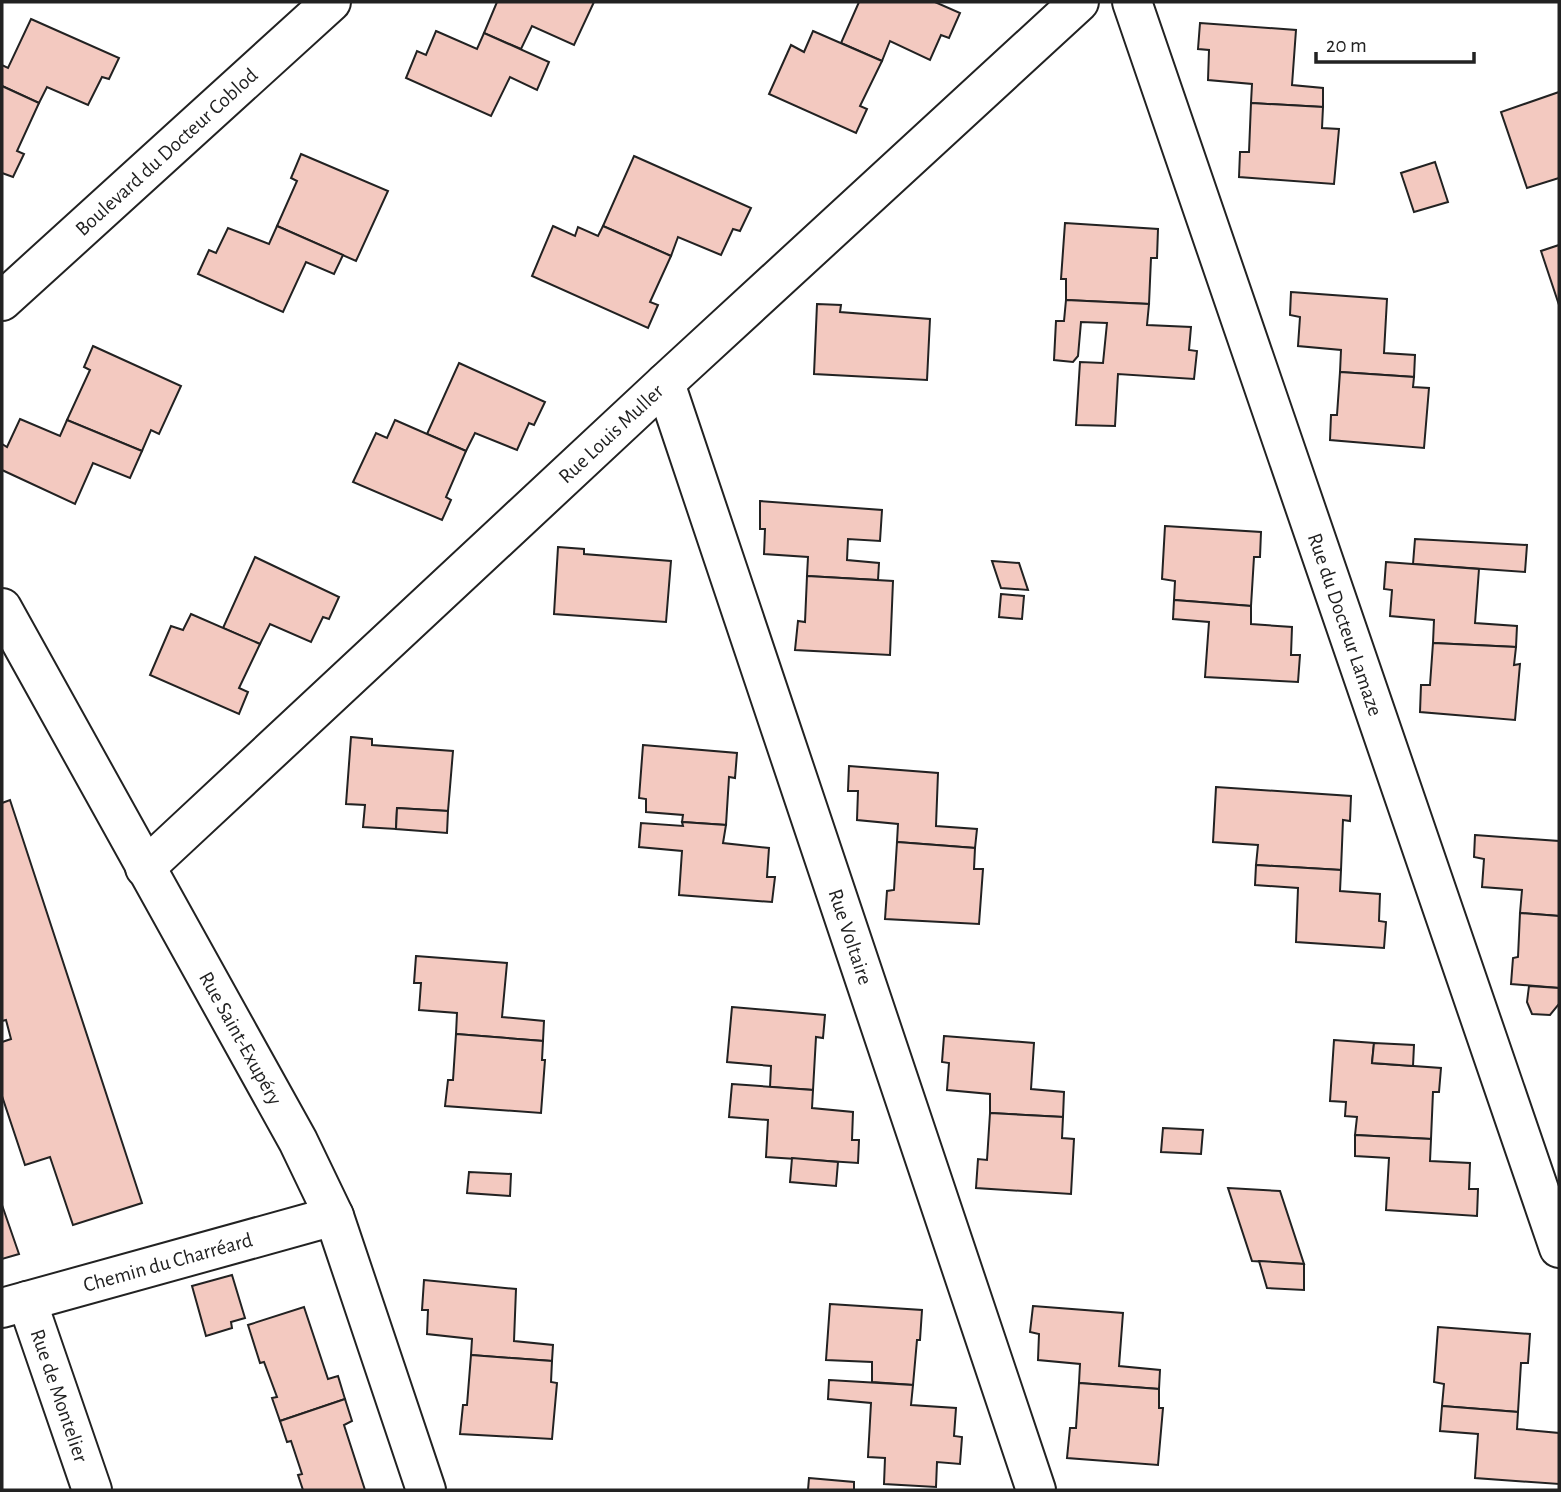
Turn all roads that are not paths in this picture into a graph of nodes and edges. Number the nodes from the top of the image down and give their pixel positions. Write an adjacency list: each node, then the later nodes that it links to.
1 (331, 2): 4 (street, Boulevard du Docteur Coblod)
2 (1079, 2): 5 (street, Rue Louis Muller)
3 (1132, 2): 9 (street, Rue du Docteur Lamaze)
4 (2, 301)
5 (665, 383): 7 (street, Rue Louis Muller); 13 (street, Rue Voltaire)
6 (2, 608): 7 (street, Rue Saint-Exupéry)
7 (145, 868): 8 (street, Rue Saint-Exupéry)
8 (334, 1216): 10 (street, Chemin du Charréard); 12 (street, Rue Saint-Exupéry)
9 (1559, 1248)
10 (14, 1304): 11 (street, Rue de Montelier)
11 (92, 1490)
12 (426, 1490)
13 (1035, 1490)

